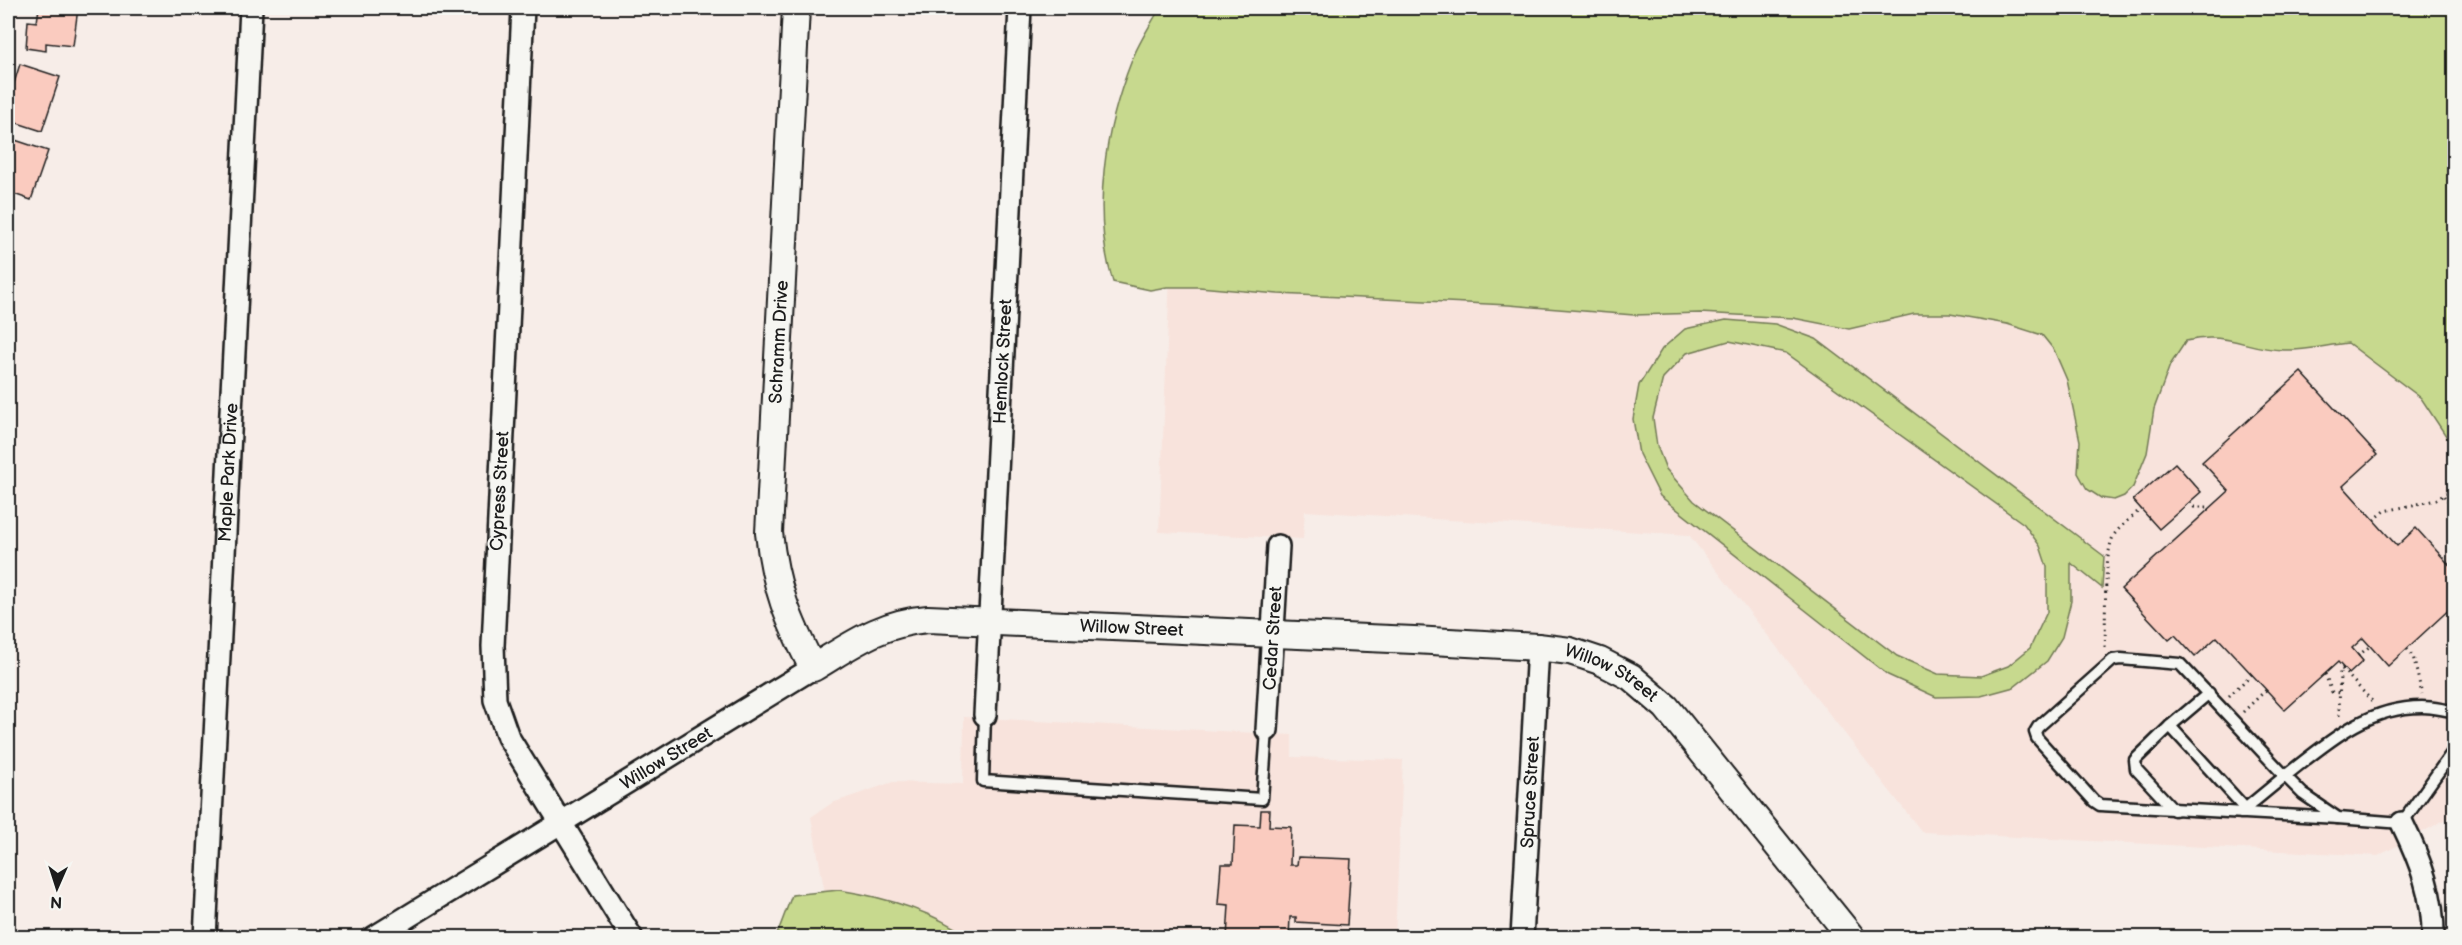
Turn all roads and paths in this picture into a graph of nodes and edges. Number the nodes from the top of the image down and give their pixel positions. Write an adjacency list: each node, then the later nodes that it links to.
1 (251, 8): 42 (street, Maple Park Drive)
2 (523, 8): 40 (street, Cypress Street)
3 (796, 8): 20 (street, Schramm Drive)
4 (1020, 8): 13 (street, Hemlock Street)
5 (2454, 488): 6 (path)
6 (2444, 496): 10 (path); 11 (path)
7 (2190, 502): 8 (path)
8 (2211, 507)
9 (2141, 509): 17 (path)
10 (2454, 510)
11 (2374, 520)
12 (1278, 546): 14 (street, Cedar Street)
13 (989, 621): 14 (street, Willow Street); 20 (street, Willow Street); 31 (street, Hemlock Street)
14 (1272, 633): 16 (street, Willow Street); 34 (street, Cedar Street)
15 (2370, 645): 19 (path)
16 (1538, 647): 45 (street, Spruce Street); 46 (street, Willow Street)
17 (2105, 647)
18 (2407, 649): 26 (path)
19 (2358, 656)
20 (813, 668): 40 (street, Willow Street)
21 (2252, 674): 27 (path)
22 (2325, 674): 25 (path)
23 (2266, 690): 30 (path)
24 (2209, 693): 33 (lane); 36 (lane); 37 (lane)
25 (2340, 693): 28 (path); 32 (path)
26 (2422, 694)
27 (2229, 696)
28 (2372, 701)
29 (2454, 711): 36 (lane)
30 (2243, 712)
31 (985, 715): 34 (lane)
32 (2339, 716)
33 (2170, 726): 37 (lane); 38 (lane)
34 (1267, 730)
35 (2454, 750): 41 (lane)
36 (2285, 776): 38 (lane); 39 (lane)
37 (2174, 810): 38 (lane)
38 (2242, 810): 39 (lane)
39 (2338, 818): 41 (lane)
40 (561, 822): 43 (street, Willow Street); 44 (street, Cypress Street)
41 (2402, 823): 47 (street)
42 (205, 938)
43 (373, 938)
44 (632, 938)
45 (1522, 938)
46 (1852, 938)
47 (2433, 938)

